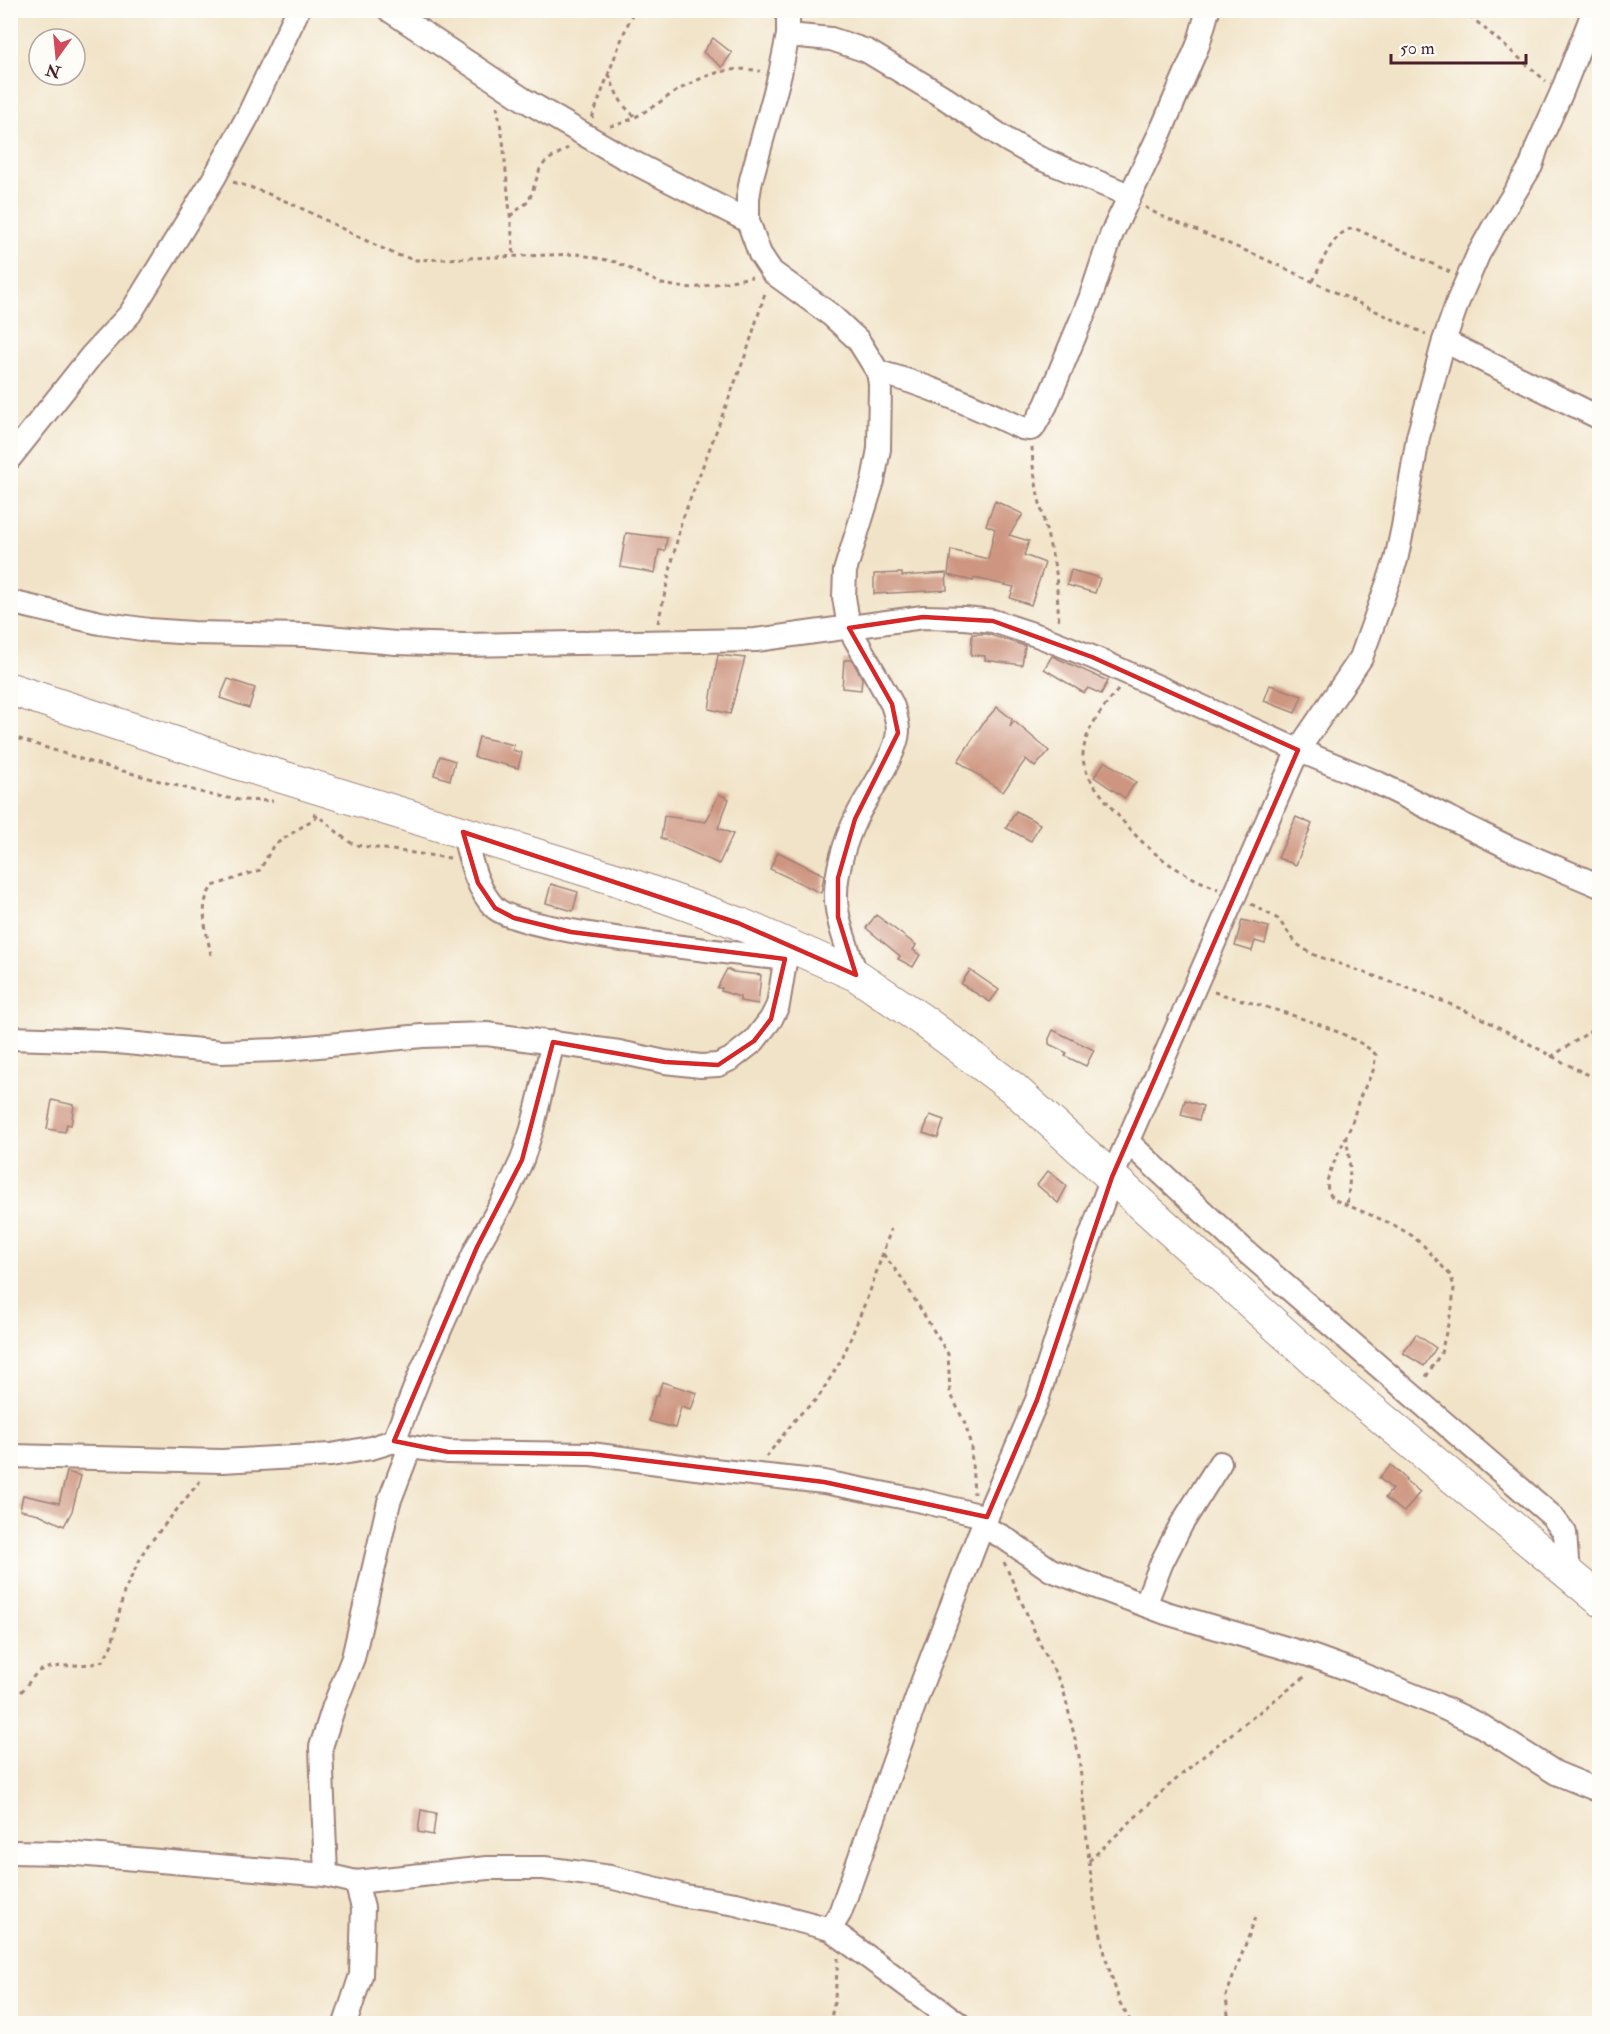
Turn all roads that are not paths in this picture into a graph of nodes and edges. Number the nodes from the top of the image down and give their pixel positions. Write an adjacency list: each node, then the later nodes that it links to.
1 (298, 10): 12 (street)
2 (389, 10): 8 (street)
3 (788, 10): 6 (street)
4 (1208, 10): 7 (street)
5 (1594, 10): 9 (street)
6 (788, 35): 7 (street); 8 (street)
7 (1130, 195): 10 (street)
8 (748, 221): 10 (street)
9 (1444, 341): 11 (street); 16 (street)
10 (878, 372): 14 (street)
11 (1599, 418)
12 (10, 458)
13 (10, 602): 14 (street)
14 (849, 628): 16 (street); 20 (street)
15 (10, 688): 17 (main road)
16 (1298, 750): 18 (street); 23 (street)
17 (463, 832): 19 (main road); 19 (street)
18 (1599, 886)
19 (786, 952): 20 (main road); 22 (street)
20 (856, 975): 24 (main road)
21 (10, 1038): 22 (street)
22 (553, 1042): 25 (street)
23 (1128, 1142): 24 (street); 29 (street)
24 (1112, 1178): 28 (street); 29 (main road)
25 (402, 1444): 26 (street); 28 (street); 34 (street)
26 (10, 1456)
27 (1220, 1463): 31 (street)
28 (984, 1522): 31 (street); 36 (street)
29 (1568, 1574): 30 (main road)
30 (1599, 1600)
31 (1145, 1605): 32 (street)
32 (1599, 1791)
33 (10, 1852): 34 (street)
34 (326, 1875): 35 (street)
35 (356, 1882): 36 (street); 37 (street)
36 (835, 1932): 38 (street)
37 (345, 2024)
38 (959, 2024)

